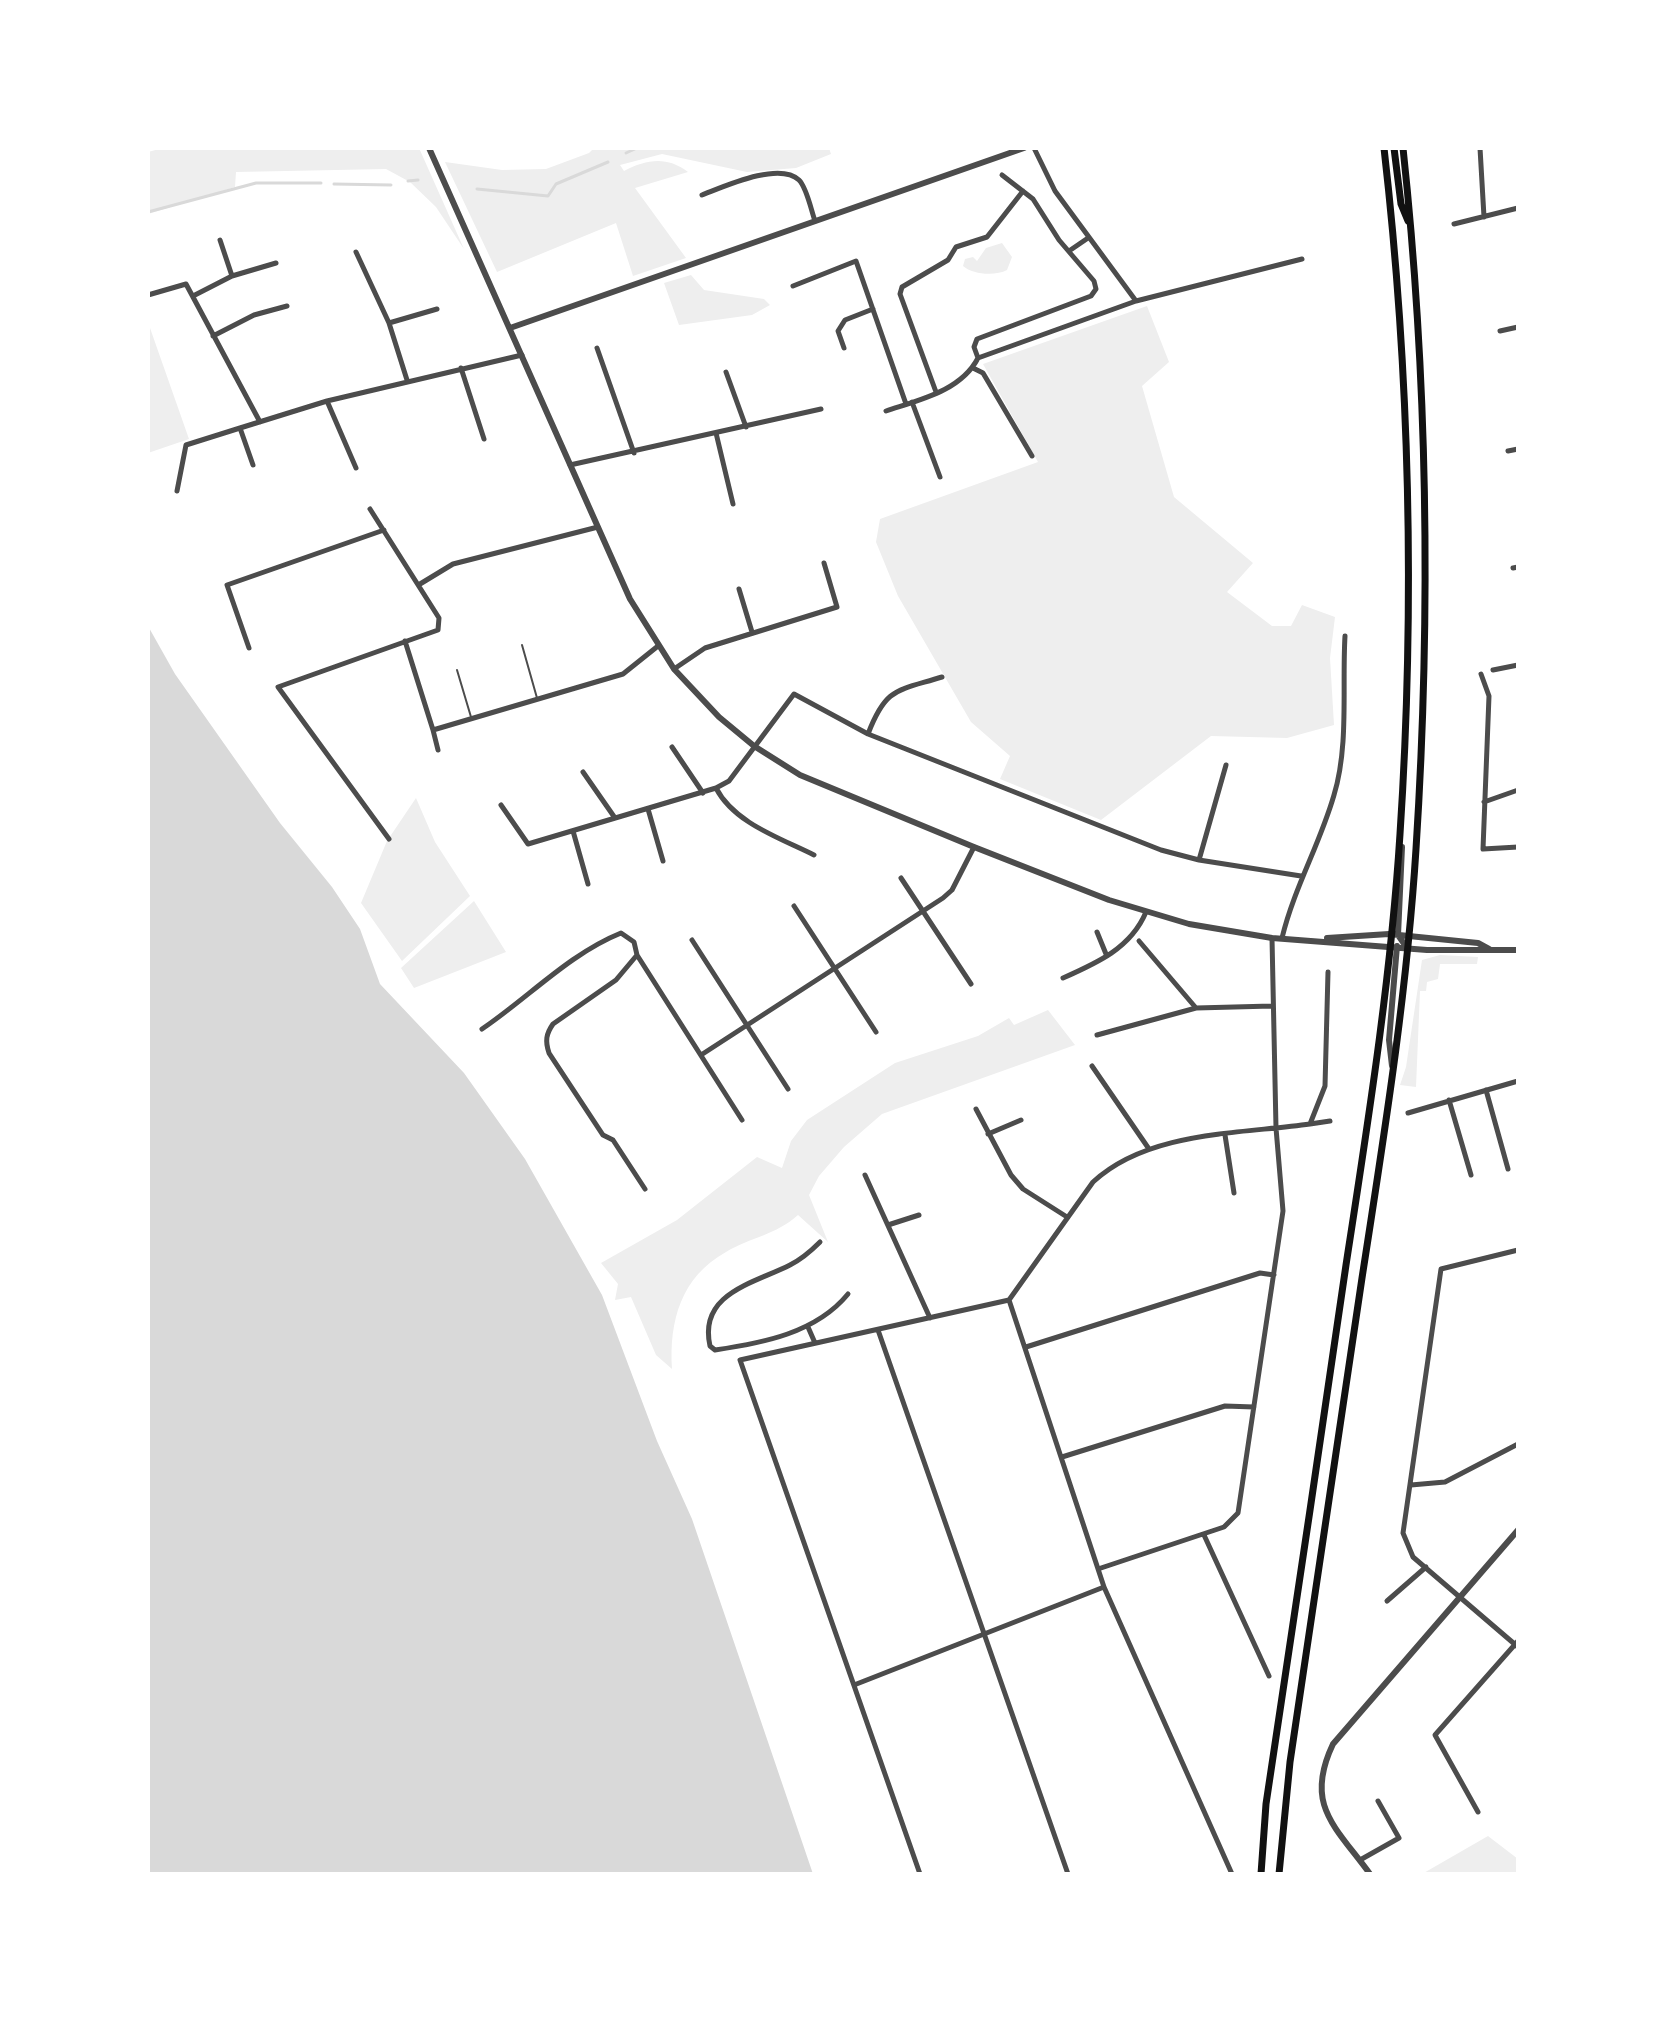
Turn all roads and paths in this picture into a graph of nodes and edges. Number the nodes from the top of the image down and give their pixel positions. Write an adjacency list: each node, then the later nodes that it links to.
1 (429, 148): 32 (street)
2 (1024, 148): 13 (street)
3 (1034, 148): 16 (street)
4 (1384, 148): 111 (main road)
5 (1394, 148): 15 (main road)
6 (1403, 148): 15 (main road)
7 (1480, 148): 12 (street)
8 (1002, 175): 9 (street)
9 (1023, 191): 18 (street); 43 (street)
10 (702, 195): 13 (street)
11 (1518, 208): 12 (street)
12 (1484, 217): 14 (street)
13 (815, 221): 32 (street)
14 (1454, 224)
15 (1411, 230): 112 (main road)
16 (1088, 238): 18 (street); 26 (street)
17 (220, 240): 22 (street)
18 (1069, 251): 38 (street)
19 (356, 252): 30 (street)
20 (1302, 259): 26 (street)
21 (276, 263): 22 (street)
22 (232, 276): 25 (street)
23 (793, 286): 29 (street)
24 (148, 295): 25 (street)
25 (193, 296): 34 (street)
26 (1136, 301): 38 (street)
27 (287, 306): 34 (street)
28 (437, 309): 30 (street)
29 (873, 309): 36 (street); 45 (street)
30 (389, 323): 42 (street)
31 (1518, 327): 33 (street)
32 (510, 328): 37 (street)
33 (1500, 331)
34 (213, 336): 48 (street)
35 (597, 348): 55 (street)
36 (844, 348)
37 (522, 355): 39 (street); 58 (street)
38 (978, 358): 40 (street)
39 (461, 368): 42 (street); 52 (street)
40 (973, 368): 43 (street); 56 (street)
41 (726, 372): 49 (street)
42 (407, 380): 44 (street)
43 (936, 392): 45 (street)
44 (327, 401): 48 (street); 59 (street)
45 (909, 403): 47 (street); 60 (street)
46 (821, 409): 49 (street)
47 (886, 411)
48 (260, 422): 50 (street)
49 (746, 427): 51 (street)
50 (240, 428): 57 (street); 61 (street)
51 (716, 433): 55 (street); 62 (street)
52 (484, 439)
53 (1518, 449): 54 (street)
54 (1508, 451)
55 (634, 453): 58 (street)
56 (1032, 456)
57 (253, 465)
58 (570, 465): 64 (street)
59 (356, 468)
60 (940, 477)
61 (177, 491)
62 (733, 504)
63 (370, 509): 65 (street)
64 (598, 527): 67 (street); 73 (street)
65 (384, 530): 67 (street); 74 (street)
66 (824, 563): 69 (street)
67 (420, 584): 71 (street)
68 (739, 589): 69 (street)
69 (752, 632): 76 (street)
70 (1345, 636): 104 (street)
71 (405, 641): 83 (street); 98 (street)
72 (522, 645): 81 (lane)
73 (658, 646): 76 (street); 81 (street)
74 (249, 648)
75 (1518, 665): 78 (street)
76 (674, 669): 85 (street)
77 (457, 670): 82 (lane)
78 (1493, 670)
79 (1481, 674): 93 (street)
80 (942, 677): 84 (street)
81 (538, 699): 82 (street)
82 (471, 719): 83 (street)
83 (433, 730): 87 (street)
84 (868, 734): 85 (street); 102 (street)
85 (754, 746): 90 (street); 99 (street)
86 (672, 747): 92 (street)
87 (438, 750)
88 (1226, 765): 102 (street)
89 (583, 772): 96 (street)
90 (716, 788): 92 (street); 101 (street)
91 (1518, 790): 93 (street)
92 (703, 793): 95 (street)
93 (1484, 802): 100 (street)
94 (501, 805): 97 (street)
95 (648, 809): 96 (street); 103 (street)
96 (615, 818): 97 (street)
97 (573, 831): 106 (street)
98 (389, 839)
99 (974, 847): 108 (street); 109 (street)
100 (1518, 847)
101 (814, 855)
102 (1199, 860): 104 (street)
103 (663, 861)
104 (1301, 876): 114 (street)
105 (901, 878): 108 (street)
106 (588, 884)
107 (794, 906): 124 (street)
108 (923, 911): 124 (street); 127 (street)
109 (1146, 912): 113 (street); 122 (street)
110 (1097, 932): 122 (street)
111 (1394, 935): 112 (street); 115 (street); 118 (main road); 119 (street)
112 (1408, 936): 119 (main road); 120 (street)
113 (1272, 938): 114 (street); 128 (street)
114 (1282, 938): 115 (street)
115 (1314, 939): 118 (street)
116 (692, 940): 130 (street)
117 (1139, 941): 129 (street)
118 (1389, 945): 119 (street); 189 (main road)
119 (1402, 948): 120 (street); 190 (main road)
120 (1489, 949): 121 (street)
121 (1518, 950)
122 (1106, 954): 126 (street)
123 (637, 955): 131 (street); 134 (street); 153 (street)
124 (835, 968): 130 (street); 132 (street)
125 (1328, 972): 145 (street)
126 (1063, 978)
127 (971, 984)
128 (1272, 1006): 129 (street); 146 (street)
129 (1196, 1008): 133 (street)
130 (747, 1026): 134 (street); 137 (street)
131 (482, 1029)
132 (876, 1032)
133 (1097, 1035)
134 (701, 1055): 142 (street)
135 (1092, 1066): 149 (street)
136 (1518, 1081): 138 (street)
137 (788, 1089)
138 (1486, 1090): 139 (street); 150 (street)
139 (1449, 1100): 141 (street); 152 (street)
140 (976, 1109): 147 (street)
141 (1408, 1113)
142 (742, 1120)
143 (1021, 1120): 147 (street)
144 (1330, 1121): 145 (street)
145 (1310, 1124): 146 (street)
146 (1276, 1128): 148 (street); 160 (street)
147 (988, 1134): 156 (street)
148 (1225, 1135): 149 (street); 154 (street)
149 (1149, 1149): 156 (street)
150 (1508, 1169)
151 (865, 1175): 157 (street)
152 (1471, 1175)
153 (645, 1189)
154 (1234, 1193)
155 (919, 1215): 157 (street)
156 (1067, 1217): 162 (street)
157 (888, 1225): 163 (street)
158 (820, 1242): 164 (street)
159 (1518, 1250): 171 (street)
160 (1274, 1275): 167 (street); 168 (street)
161 (848, 1294): 164 (street)
162 (1009, 1300): 163 (street); 167 (street)
163 (930, 1318): 165 (street)
164 (808, 1327): 166 (street)
165 (878, 1330): 166 (street); 179 (street)
166 (815, 1343): 182 (street)
167 (1026, 1347): 170 (street)
168 (1254, 1407): 170 (street); 173 (street)
169 (1518, 1444): 171 (street)
170 (1062, 1457): 175 (street)
171 (1411, 1485): 174 (street)
172 (1518, 1530): 177 (street)
173 (1204, 1535): 175 (street); 181 (street)
174 (1426, 1567): 177 (street); 178 (street)
175 (1098, 1569): 176 (street)
176 (1104, 1587): 179 (street); 188 (street)
177 (1460, 1596): 180 (street); 185 (street)
178 (1387, 1601)
179 (982, 1634): 182 (street); 187 (street)
180 (1517, 1644): 184 (street)
181 (1269, 1676)
182 (854, 1685): 186 (street)
183 (1378, 1801): 185 (street)
184 (1478, 1812)
185 (1360, 1860): 191 (street)
186 (920, 1874)
187 (1068, 1874)
188 (1232, 1874)
189 (1261, 1874)
190 (1279, 1874)
191 (1370, 1874)

